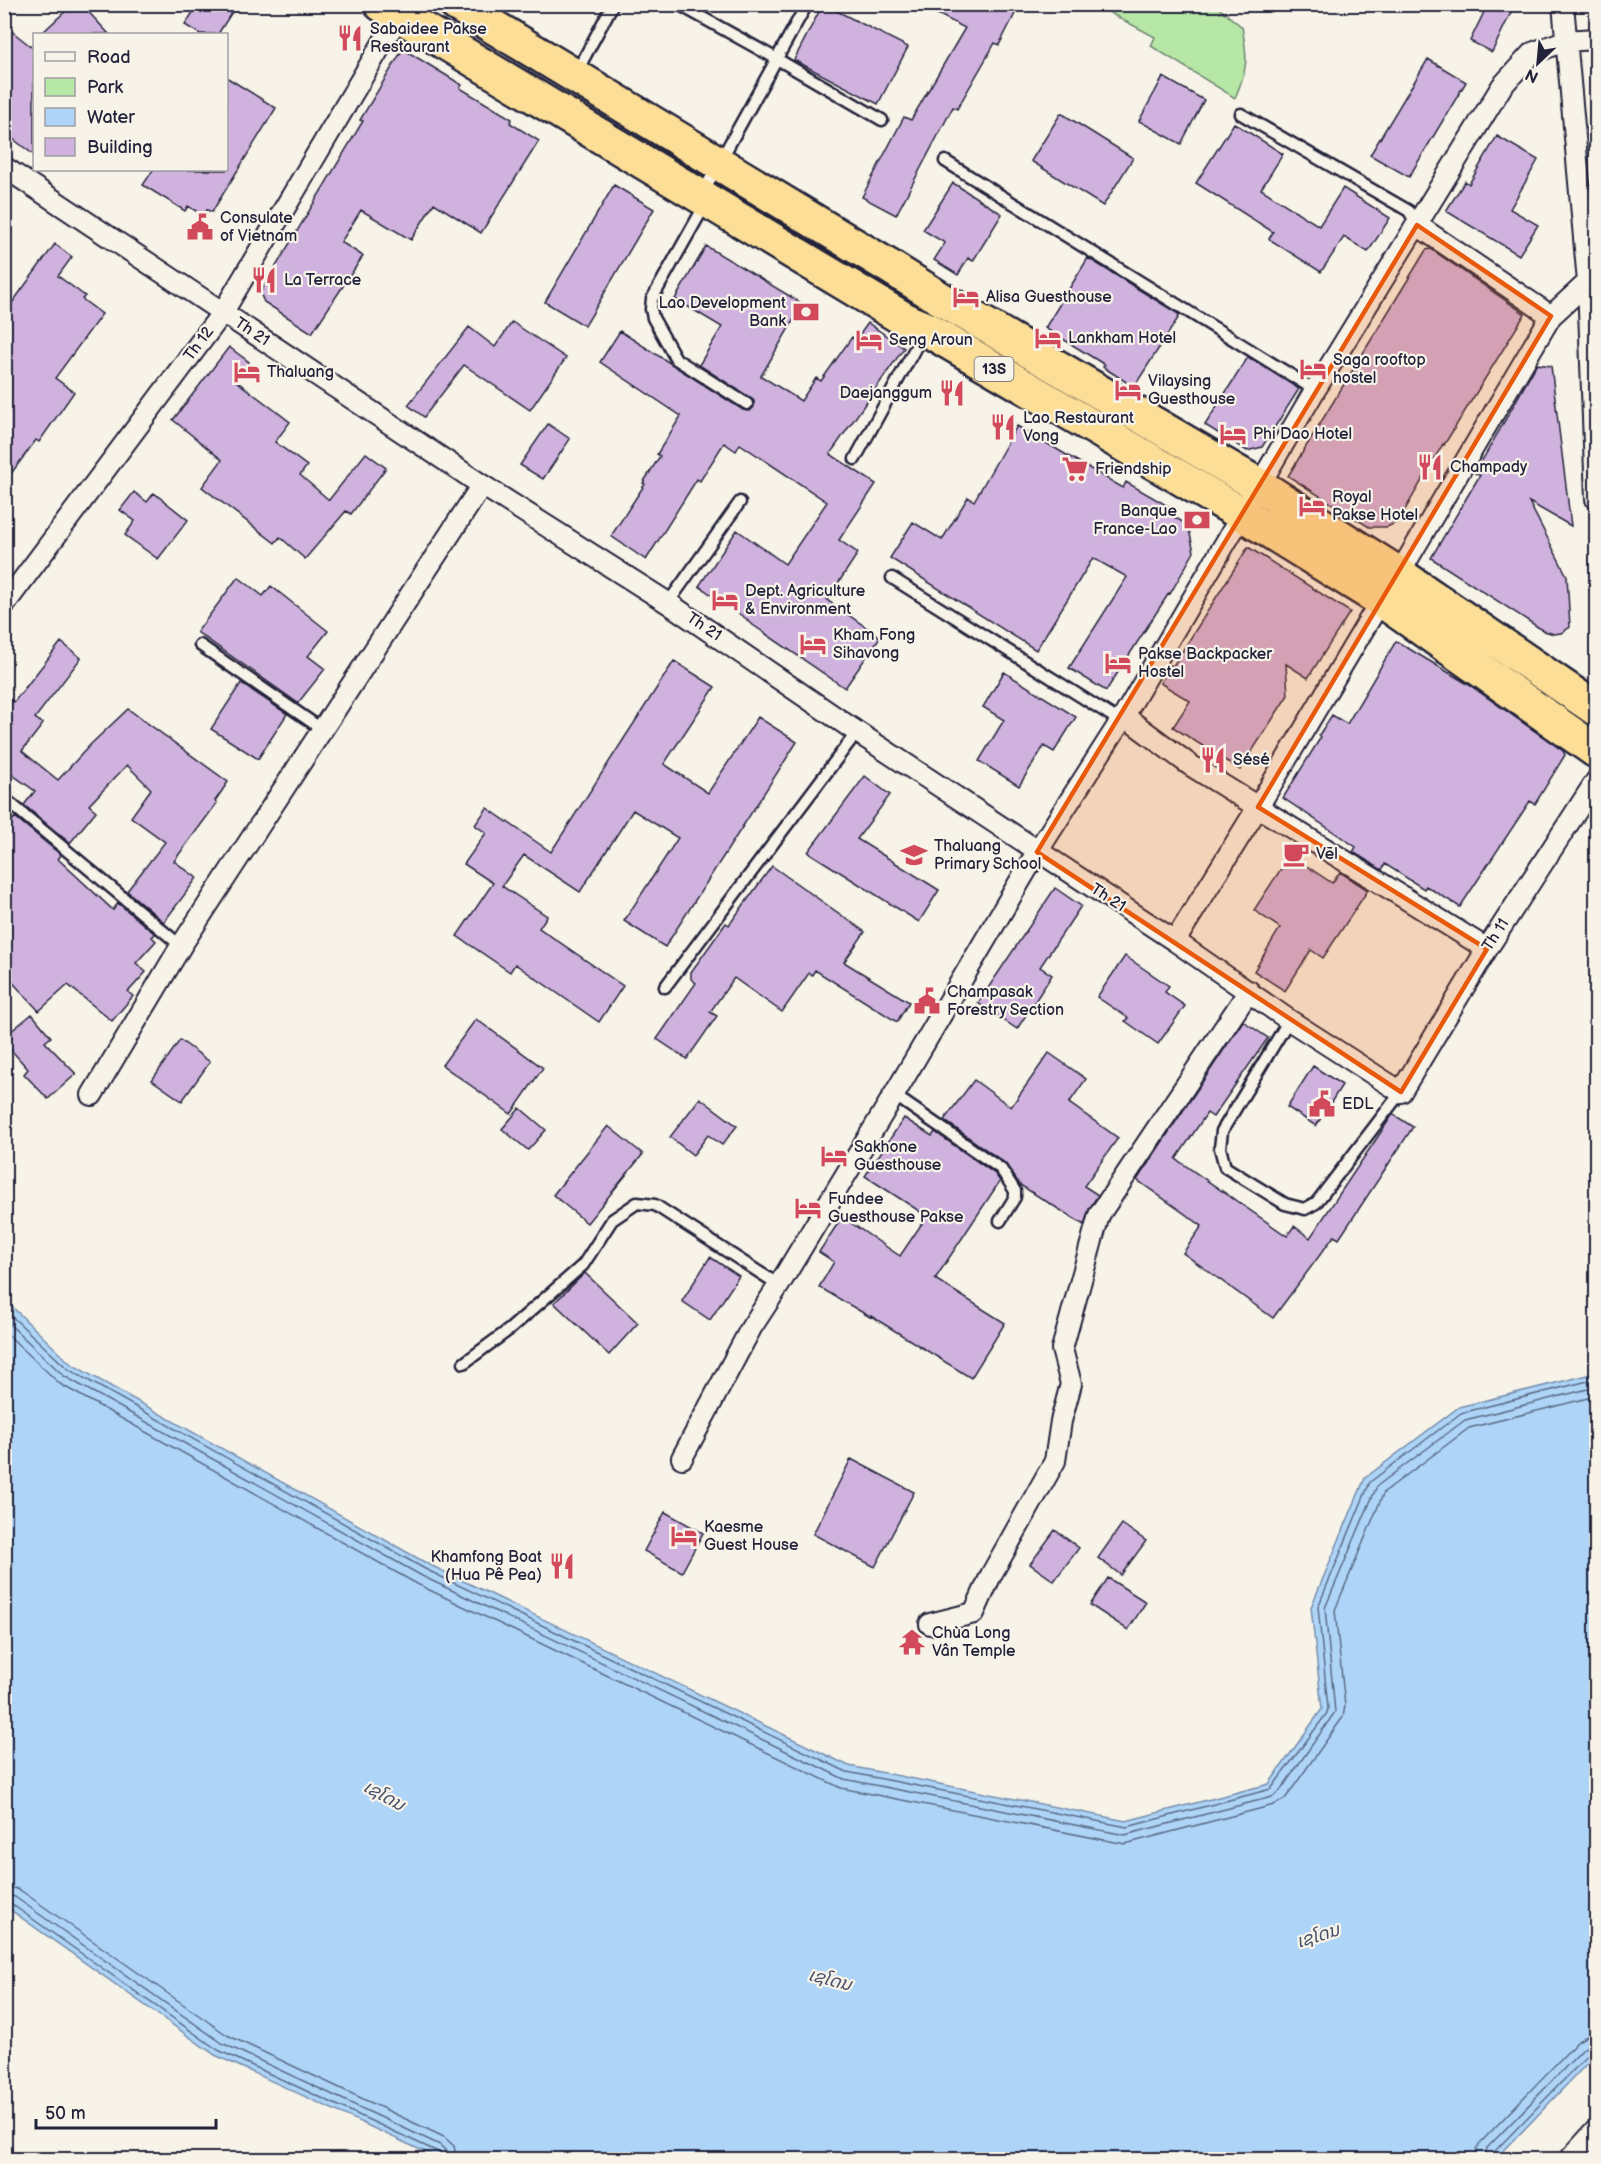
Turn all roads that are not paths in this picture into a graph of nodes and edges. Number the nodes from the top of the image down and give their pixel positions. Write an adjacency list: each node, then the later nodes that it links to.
1 (456, 4): 10 (highway, 13S)
2 (613, 4): 10 (lane)
3 (678, 4): 9 (lane)
4 (807, 4): 9 (lane)
5 (1563, 4): 8 (street)
6 (395, 8): 16 (highway, 13S); 19 (street, Th 12)
7 (1596, 39): 8 (street)
8 (1565, 41): 17 (street); 18 (street)
9 (777, 58): 12 (lane); 14 (lane)
10 (574, 76): 14 (highway, 13S)
11 (1241, 114): 17 (lane)
12 (882, 120)
13 (945, 161): 22 (lane)
14 (719, 165): 16 (lane); 20 (highway, 13S)
15 (4, 167): 19 (street, Th 21)
16 (704, 199): 20 (highway, 13S); 23 (lane)
17 (1416, 225): 21 (street); 22 (street)
18 (1592, 282): 21 (street); 27 (street)
19 (223, 312): 25 (street, Th 21); 33 (street, Th 12)
20 (933, 314): 24 (lane); 26 (highway, 13S); 29 (highway, 13S)
21 (1551, 316): 31 (street)
22 (1314, 390): 26 (street)
23 (747, 404)
24 (855, 459)
25 (482, 485): 32 (street, Th 21); 37 (street)
26 (1260, 486): 29 (street); 31 (highway, 13S)
27 (1596, 499)
28 (740, 502): 32 (lane)
29 (1242, 514): 31 (highway, 13S); 36 (street)
30 (892, 578): 36 (lane)
31 (1390, 587): 35 (highway, 13S); 39 (highway, 13S); 42 (street)
32 (668, 603): 38 (street, Th 21)
33 (4, 605)
34 (200, 645): 37 (lane)
35 (1596, 710)
36 (1122, 718): 42 (street); 43 (street)
37 (322, 730): 45 (street)
38 (857, 732): 43 (street, Th 21); 47 (lane)
39 (1596, 750)
40 (1596, 782): 46 (street, Th 11)
41 (4, 798): 45 (lane)
42 (1258, 807): 44 (street); 46 (street)
43 (1037, 852): 44 (street, Th 21); 52 (street)
44 (1175, 941): 48 (street, Th 21)
45 (181, 946): 51 (street)
46 (1487, 949): 50 (street, Th 11)
47 (665, 987)
48 (1249, 991): 49 (street, Th 21); 57 (street)
49 (1289, 1020): 50 (street, Th 21); 50 (lane)
50 (1401, 1092)
51 (92, 1095)
52 (894, 1095): 53 (lane); 54 (street)
53 (1000, 1221)
54 (779, 1285): 55 (lane); 56 (street)
55 (464, 1363)
56 (682, 1458)
57 (930, 1624)
58 (1596, 2130): 59 (street)
59 (1569, 2160)

